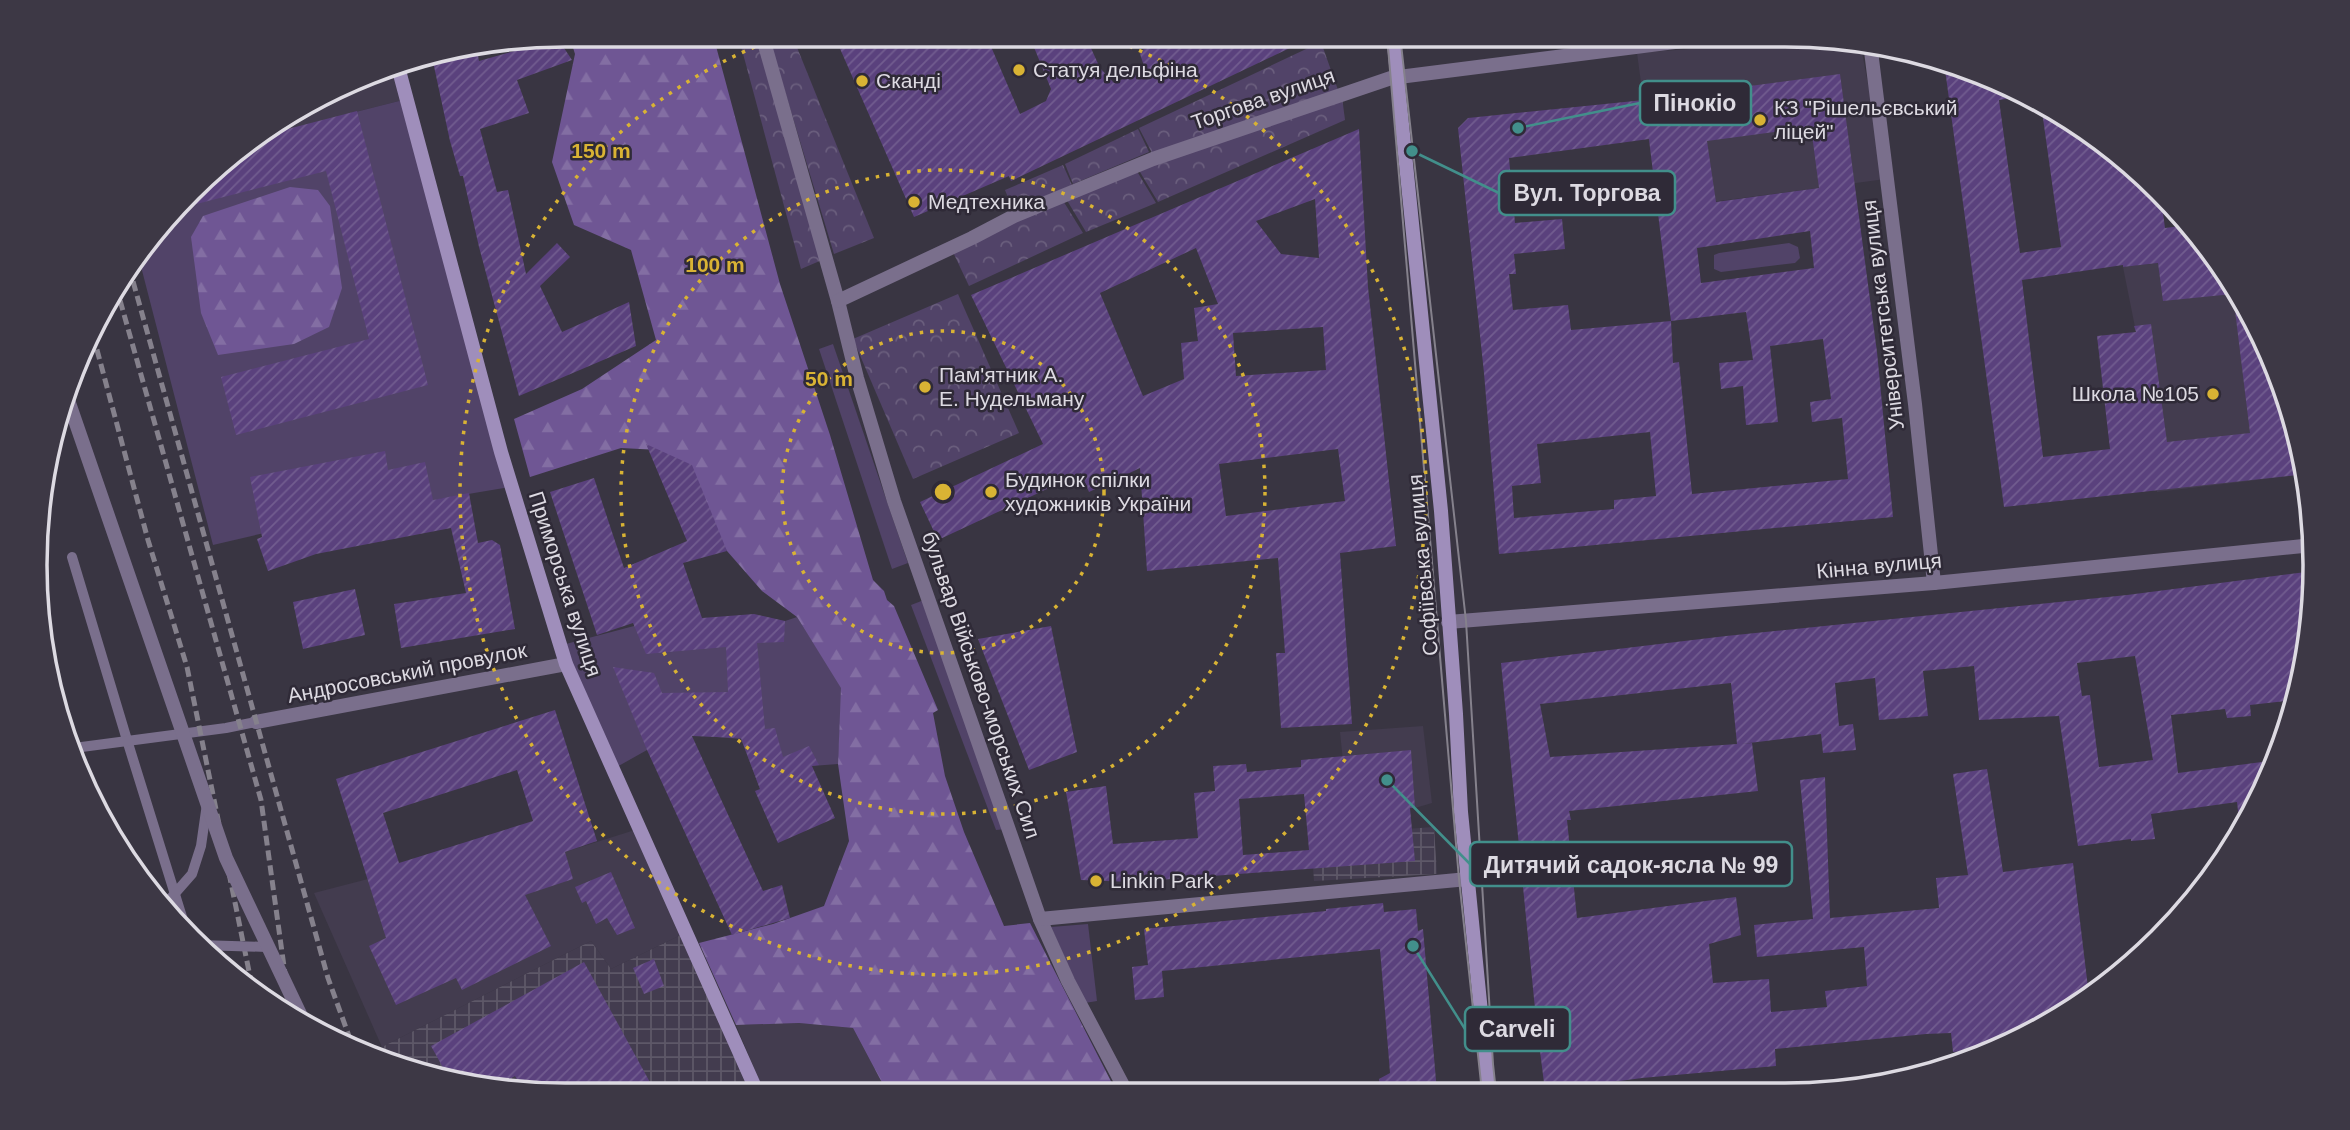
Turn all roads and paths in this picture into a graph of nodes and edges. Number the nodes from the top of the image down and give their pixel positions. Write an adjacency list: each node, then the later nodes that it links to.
1 (765, 47): 7 (street, бульвар Військово-морських Сил)
2 (1394, 47): 6 (main road, Софіївська вулиця)
3 (1635, 47): 6 (street, Торгова вулиця)
4 (1871, 55): 11 (street, Університетська вулиця)
5 (400, 75): 13 (main road, Приморська вулиця)
6 (1395, 77): 7 (street, Торгова вулиця); 12 (main road, Софіївська вулиця)
7 (838, 301): 21 (street, бульвар Військово-морських Сил)
8 (71, 410): 17 (street, bridge)
9 (2302, 546): 11 (street, Кінна вулиця)
10 (72, 557): 15 (lane)
11 (1934, 583): 12 (street, Кінна вулиця)
12 (1448, 622): 18 (main road, Софіївська вулиця)
13 (566, 664): 14 (street, Андросовський провулок); 25 (main road, Приморська вулиця)
14 (256, 722): 15 (lane)
15 (127, 740): 16 (lane); 20 (lane)
16 (81, 747)
17 (206, 804): 19 (lane, bridge); 23 (street, bridge)
18 (1468, 879): 21 (street); 27 (main road, Софіївська вулиця)
19 (170, 899)
20 (180, 910)
21 (1040, 919): 26 (street, бульвар Військово-морських Сил)
22 (216, 946): 23 (lane, bridge)
23 (267, 947): 24 (street, bridge)
24 (295, 1006)
25 (753, 1083)
26 (1122, 1083)
27 (1488, 1083)

